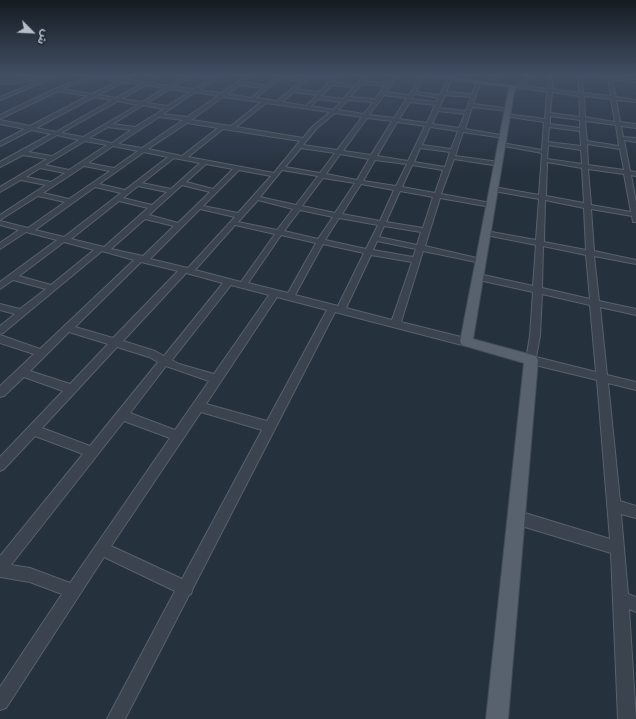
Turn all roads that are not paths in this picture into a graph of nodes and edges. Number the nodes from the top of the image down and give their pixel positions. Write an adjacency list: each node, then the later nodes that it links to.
1 (168, 108): 25 (street)
2 (16, 109): 27 (street)
3 (68, 109): 38 (street)
4 (81, 109): 21 (street)
5 (101, 109): 21 (street)
6 (135, 109): 34 (street)
7 (204, 109): 29 (street)
8 (256, 109): 39 (street)
9 (318, 109): 22 (street)
10 (337, 109): 22 (street)
11 (370, 109): 26 (street)
12 (403, 109): 30 (street)
13 (435, 109): 35 (street)
14 (444, 109): 23 (street)
15 (469, 109): 23 (street)
16 (487, 109): 24 (street)
17 (509, 109): 24 (main road)
18 (548, 109): 31 (street)
19 (582, 109): 28 (street)
20 (615, 109): 33 (street)
21 (96, 111): 43 (street)
22 (335, 111): 26 (street); 46 (street)
23 (467, 113): 41 (street)
24 (508, 113): 31 (street); 48 (main road)
25 (158, 115): 29 (street); 40 (street)
26 (365, 116): 30 (street); 57 (street)
27 (0, 117)
28 (582, 119): 31 (street); 33 (street); 42 (street)
29 (188, 120): 37 (street); 56 (street)
30 (396, 120): 35 (street); 63 (street)
31 (548, 120): 42 (street); 49 (street)
32 (0, 122): 38 (street)
33 (618, 123): 36 (street); 44 (street)
34 (108, 125): 40 (street); 45 (street)
35 (428, 125): 41 (street); 54 (street)
36 (636, 126)
37 (222, 127): 39 (street); 65 (street)
38 (29, 128): 43 (street); 50 (street)
39 (232, 128): 46 (street)
40 (135, 129): 51 (street)
41 (461, 130): 48 (street); 60 (street)
42 (582, 130): 52 (street)
43 (57, 134): 45 (street); 59 (street)
44 (621, 138): 47 (street); 55 (street)
45 (83, 140): 51 (street); 64 (street)
46 (304, 140): 53 (street)
47 (636, 140)
48 (503, 141): 58 (street); 71 (main road)
49 (546, 143): 52 (street); 58 (street)
50 (0, 144)
51 (112, 145): 56 (street); 70 (street)
52 (583, 145): 55 (street); 74 (street)
53 (298, 146): 57 (street); 76 (street)
54 (419, 146): 60 (street); 69 (street)
55 (623, 148): 80 (street)
56 (142, 150): 62 (street); 77 (street)
57 (339, 152): 63 (street); 83 (street)
58 (545, 152): 67 (street)
59 (23, 153): 64 (street); 66 (street)
60 (453, 154): 71 (street); 78 (street)
61 (0, 156): 66 (street)
62 (173, 156): 65 (street); 88 (street)
63 (373, 157): 69 (street); 85 (street)
64 (52, 158): 73 (street)
65 (183, 158): 68 (street)
66 (11, 159): 72 (street)
67 (544, 160): 74 (street); 99 (street)
68 (205, 162): 75 (street); 86 (street)
69 (409, 163): 78 (street); 91 (street)
70 (83, 164): 77 (street); 79 (street)
71 (499, 164): 92 (main road)
72 (0, 165)
73 (39, 166): 79 (street); 84 (street)
74 (585, 166): 80 (street); 103 (street)
75 (238, 168): 82 (street); 94 (street)
76 (280, 168): 82 (street); 83 (street)
77 (115, 170): 89 (street)
78 (448, 170): 97 (street)
79 (70, 172): 87 (street)
80 (627, 173): 81 (street); 110 (street)
81 (636, 174)
82 (275, 175): 98 (street)
83 (321, 176): 85 (street); 106 (street)
84 (20, 178): 87 (street); 90 (street)
85 (359, 182): 91 (street); 107 (street)
86 (181, 183): 93 (street); 94 (street)
87 (52, 184): 96 (street)
88 (137, 184): 93 (street); 95 (street)
89 (94, 185): 95 (street); 101 (street)
90 (1, 188)
91 (399, 189): 97 (street); 112 (street)
92 (494, 189): 99 (street); 102 (main road)
93 (172, 191): 104 (street)
94 (215, 191): 105 (street)
95 (127, 192): 100 (street)
96 (38, 194): 101 (street); 111 (street)
97 (437, 196): 102 (street); 117 (street)
98 (256, 198): 106 (street); 109 (street)
99 (542, 198): 103 (street); 123 (street)
100 (119, 199): 104 (street); 121 (street)
101 (71, 201): 116 (street)
102 (491, 205): 119 (main road)
103 (588, 206): 110 (street); 128 (street)
104 (153, 207): 108 (street)
105 (198, 207): 109 (street); 115 (street)
106 (299, 208): 107 (street); 118 (street)
107 (337, 214): 112 (street); 122 (street)
108 (143, 216): 115 (street); 126 (street)
109 (240, 216): 114 (street)
110 (636, 216)
111 (0, 218)
112 (382, 222): 117 (street); 120 (street)
113 (0, 223): 116 (street)
114 (234, 223): 118 (street); 133 (street)
115 (179, 225): 129 (street)
116 (27, 230): 121 (street); 124 (street)
117 (426, 231): 125 (street)
118 (279, 233): 122 (street); 137 (street)
119 (486, 233): 123 (street); 131 (main road)
120 (375, 238): 125 (street); 127 (street)
121 (65, 239): 126 (street); 134 (street)
122 (320, 242): 127 (street); 142 (street)
123 (539, 242): 128 (street); 140 (street)
124 (0, 247)
125 (420, 248): 130 (street); 131 (street)
126 (103, 249): 129 (street); 139 (street)
127 (369, 252): 130 (street); 145 (street)
128 (590, 252): 132 (street); 143 (street)
129 (143, 259): 133 (street); 149 (street)
130 (415, 260): 148 (street)
131 (481, 261): 135 (main road)
132 (636, 262)
133 (187, 270): 136 (street); 153 (street)
134 (12, 277): 138 (street); 139 (street)
135 (478, 277): 140 (street); 152 (main road)
136 (229, 281): 137 (street); 155 (street)
137 (243, 285): 141 (street)
138 (0, 286)
139 (53, 288): 147 (street)
140 (538, 291): 143 (street); 156 (street)
141 (275, 293): 142 (street); 159 (street)
142 (290, 297): 145 (street)
143 (595, 303): 146 (street); 158 (street)
144 (0, 307): 147 (street)
145 (336, 309): 148 (street); 165 (street)
146 (636, 312)
147 (22, 313): 150 (street)
148 (396, 323): 152 (street)
149 (68, 328): 153 (street); 154 (street)
150 (0, 331)
151 (0, 339): 154 (street)
152 (466, 342): 156 (main road)
153 (114, 343): 155 (street); 161 (street)
154 (42, 353): 157 (street)
155 (165, 360): 159 (street); 164 (street)
156 (531, 360): 158 (street); 172 (main road)
157 (22, 372): 161 (street); 162 (street)
158 (601, 377): 160 (street); 170 (street)
159 (216, 379): 163 (street)
160 (636, 386)
161 (71, 389): 166 (street)
162 (0, 393)
163 (197, 406): 165 (street); 167 (street)
164 (121, 416): 167 (street); 168 (street)
165 (269, 427): 176 (street)
166 (33, 430): 168 (street); 169 (street)
167 (177, 436): 174 (street)
168 (92, 452): 175 (street)
169 (2, 460)
170 (614, 506): 171 (street); 173 (street)
171 (636, 512)
172 (515, 517): 173 (street); 182 (main road)
173 (618, 548): 178 (street)
174 (100, 549): 176 (street); 177 (street)
175 (0, 569): 177 (street)
176 (186, 588): 181 (street)
177 (73, 591): 180 (street)
178 (620, 598): 179 (street); 183 (street)
179 (636, 605)
180 (0, 702)
181 (116, 719)
182 (497, 719)
183 (627, 719)

